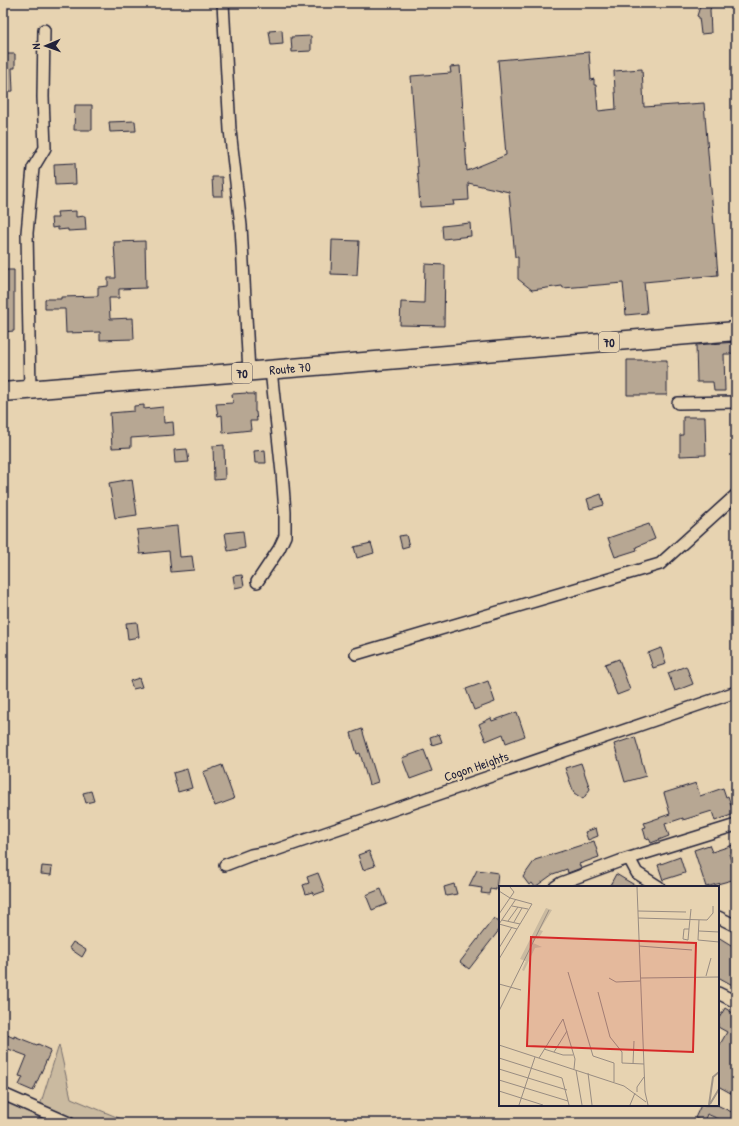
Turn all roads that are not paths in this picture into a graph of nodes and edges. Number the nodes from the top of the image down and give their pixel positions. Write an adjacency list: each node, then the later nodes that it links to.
1 (223, 3): 5 (street)
2 (44, 30): 6 (street)
3 (736, 331): 4 (highway, Route 70 / 70)
4 (271, 370): 5 (highway, Route 70 / 70); 11 (street)
5 (250, 372): 6 (highway, Route 70 / 70)
6 (30, 390): 7 (highway, Route 70 / 70)
7 (3, 392)
8 (736, 402): 9 (street)
9 (678, 403)
10 (736, 495): 12 (street)
11 (257, 582)
12 (356, 654)
13 (736, 692): 16 (street, Cogon Heights)
14 (736, 825): 15 (street)
15 (629, 858): 17 (street); 18 (street)
16 (225, 865)
17 (557, 886)
18 (657, 886)
19 (719, 918): 20 (street)
20 (736, 926)
21 (719, 994): 22 (street)
22 (736, 1002)
23 (3, 1094): 24 (street)
24 (70, 1123)

